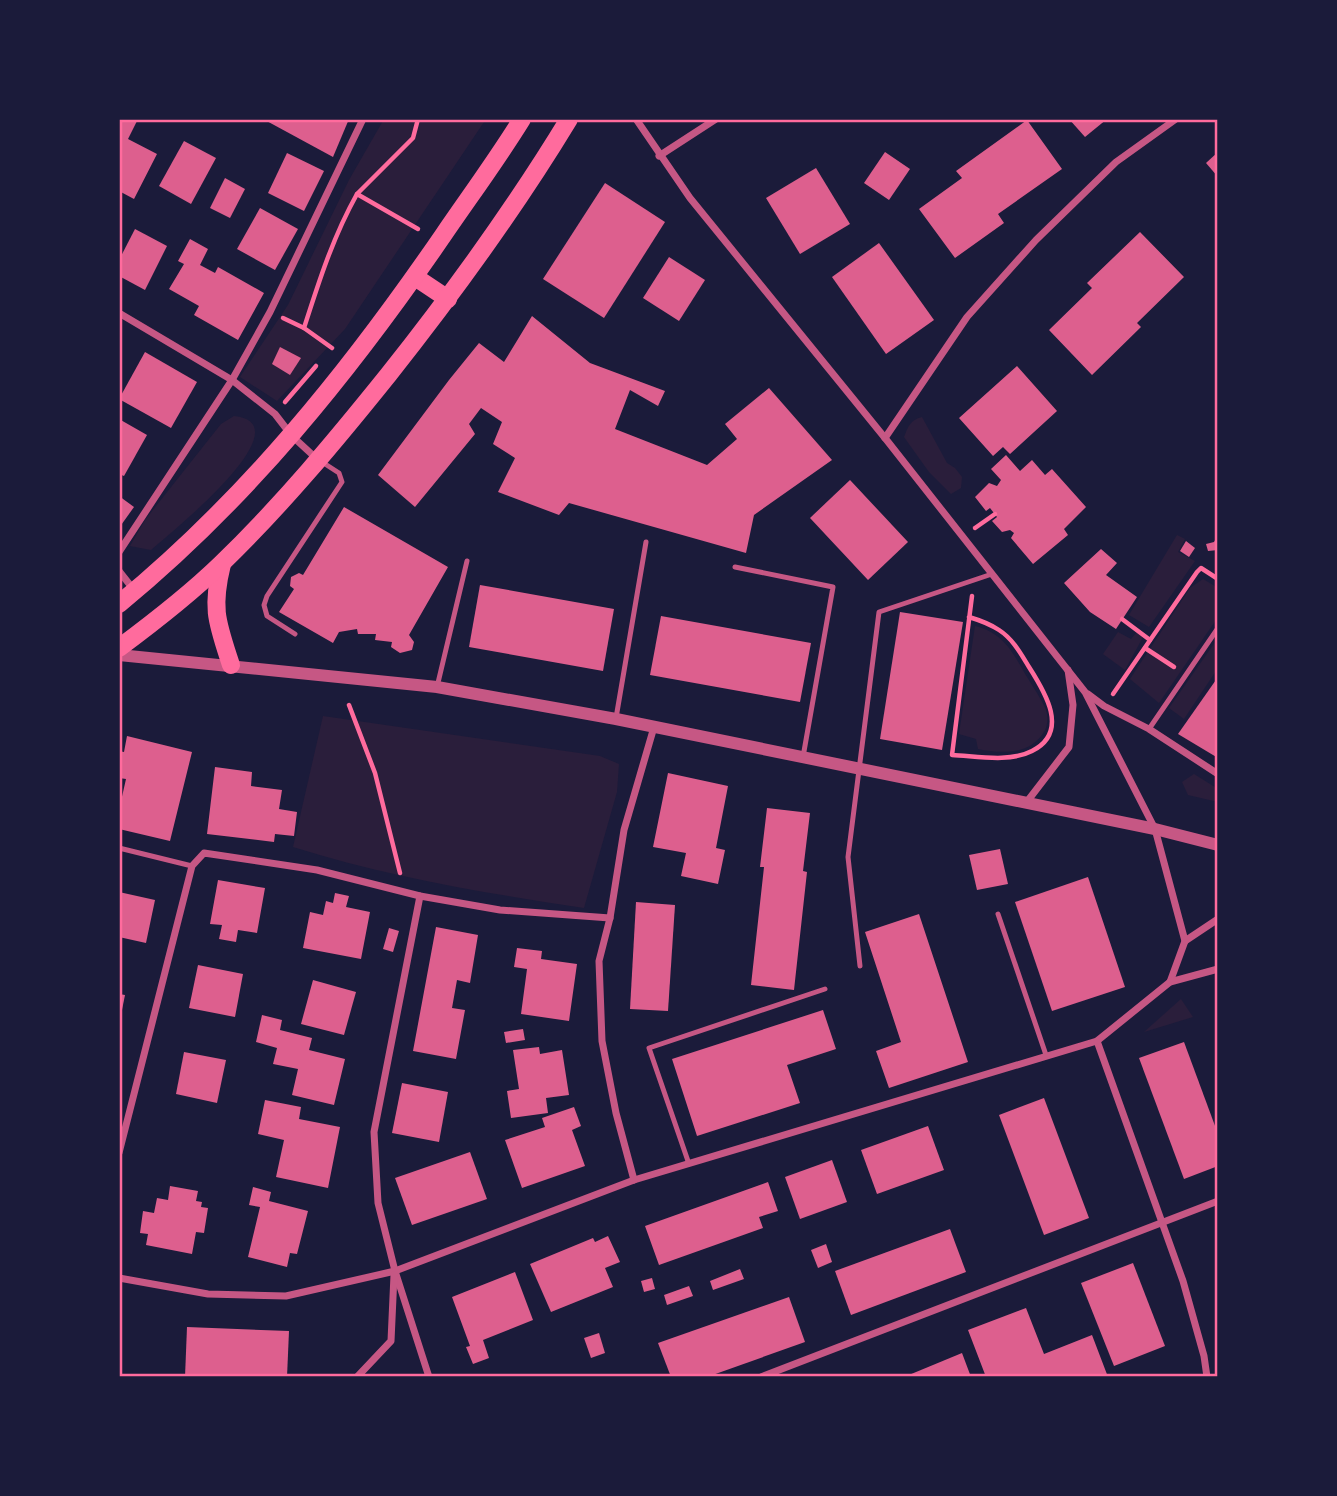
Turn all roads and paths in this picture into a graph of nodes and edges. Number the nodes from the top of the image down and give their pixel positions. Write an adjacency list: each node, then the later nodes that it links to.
1 (363, 119): 18 (street)
2 (418, 119): 9 (path)
3 (522, 119): 13 (main road)
4 (569, 119): 14 (main road)
5 (636, 119): 8 (street)
6 (716, 119): 8 (street)
7 (1176, 119): 21 (street)
8 (659, 156): 21 (street)
9 (356, 194): 11 (path); 17 (path)
10 (426, 218): 11 (path)
11 (418, 229): 12 (path)
12 (410, 240)
13 (415, 277): 14 (main road); 20 (main road)
14 (449, 299): 22 (main road)
15 (119, 313): 18 (street)
16 (338, 338): 17 (path)
17 (332, 348): 19 (path)
18 (232, 380): 19 (street); 26 (street)
19 (275, 414): 20 (street)
20 (292, 436): 22 (street); 34 (main road)
21 (885, 438): 31 (street)
22 (319, 461): 28 (main road); 39 (lane)
23 (995, 514): 24 (path)
24 (988, 518)
25 (646, 542): 51 (lane)
26 (119, 552)
27 (467, 561): 47 (lane)
28 (222, 564): 41 (main road); 44 (main road)
29 (735, 566): 54 (lane)
30 (119, 571): 34 (street)
31 (992, 574): 33 (lane); 45 (street)
32 (1218, 579): 40 (path)
33 (974, 581): 36 (path); 55 (lane)
34 (135, 591): 35 (main road)
35 (119, 604)
36 (969, 617): 36 (path)
37 (1122, 619): 40 (path)
38 (1218, 628): 46 (lane)
39 (295, 634)
40 (1150, 640): 42 (path)
41 (119, 648)
42 (1145, 648): 46 (path); 50 (path)
43 (119, 655): 44 (street)
44 (231, 665): 47 (street)
45 (1068, 669): 48 (street); 57 (street)
46 (1186, 675): 53 (lane)
47 (437, 687): 51 (street)
48 (1085, 692): 50 (street); 58 (street)
49 (349, 705): 62 (path)
50 (1104, 706): 53 (street)
51 (616, 719): 52 (street)
52 (654, 727): 54 (street); 65 (street)
53 (1149, 729): 56 (street)
54 (803, 757): 55 (street)
55 (858, 769): 57 (street); 68 (lane)
56 (1218, 774)
57 (1026, 803): 58 (street)
58 (1155, 829): 59 (street); 67 (street)
59 (1218, 845)
60 (119, 848): 61 (lane)
61 (192, 866): 62 (street); 74 (street)
62 (405, 891): 63 (street)
63 (420, 896): 65 (street); 79 (street)
64 (998, 914): 73 (lane)
65 (610, 918): 76 (street)
66 (1218, 919): 67 (street)
67 (1185, 941): 70 (street)
68 (860, 966)
69 (1218, 969): 70 (street)
70 (1170, 982): 72 (street)
71 (825, 989): 75 (lane)
72 (1097, 1041): 73 (street); 78 (street)
73 (1046, 1055): 75 (street)
74 (119, 1153)
75 (689, 1164): 76 (street)
76 (634, 1181): 79 (street)
77 (1218, 1201): 78 (street)
78 (1161, 1225): 83 (street); 84 (street)
79 (394, 1271): 80 (street); 81 (street); 82 (street)
80 (119, 1278)
81 (356, 1377)
82 (429, 1377)
83 (761, 1377)
84 (1207, 1377)

